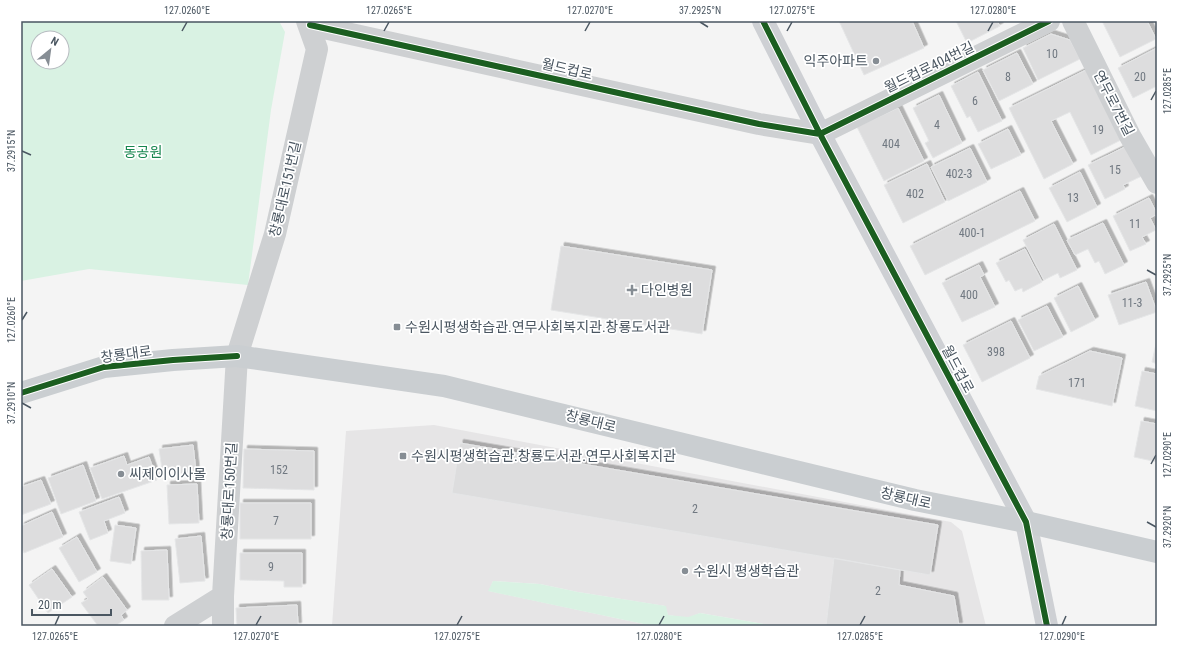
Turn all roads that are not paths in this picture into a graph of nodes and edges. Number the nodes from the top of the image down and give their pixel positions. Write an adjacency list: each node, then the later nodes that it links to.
1 (763, 21): 5 (street, 월드컵로)
2 (1049, 21): 5 (street, 월드컵로404번길)
3 (1072, 21): 6 (street, 연무로7번길)
4 (308, 23): 5 (street, 월드컵로); 7 (street, 창룡대로151번길)
5 (820, 134): 9 (street, 월드컵로)
6 (1157, 183)
7 (237, 356): 8 (main road, 창룡대로); 9 (main road, 창룡대로); 11 (street, 창룡대로150번길)
8 (21, 393)
9 (1026, 522): 10 (main road, 창룡대로); 14 (street, 월드컵로)
10 (1157, 552)
11 (223, 596): 12 (street); 13 (street, 창룡대로150번길)
12 (175, 626)
13 (223, 626)
14 (1046, 626)

